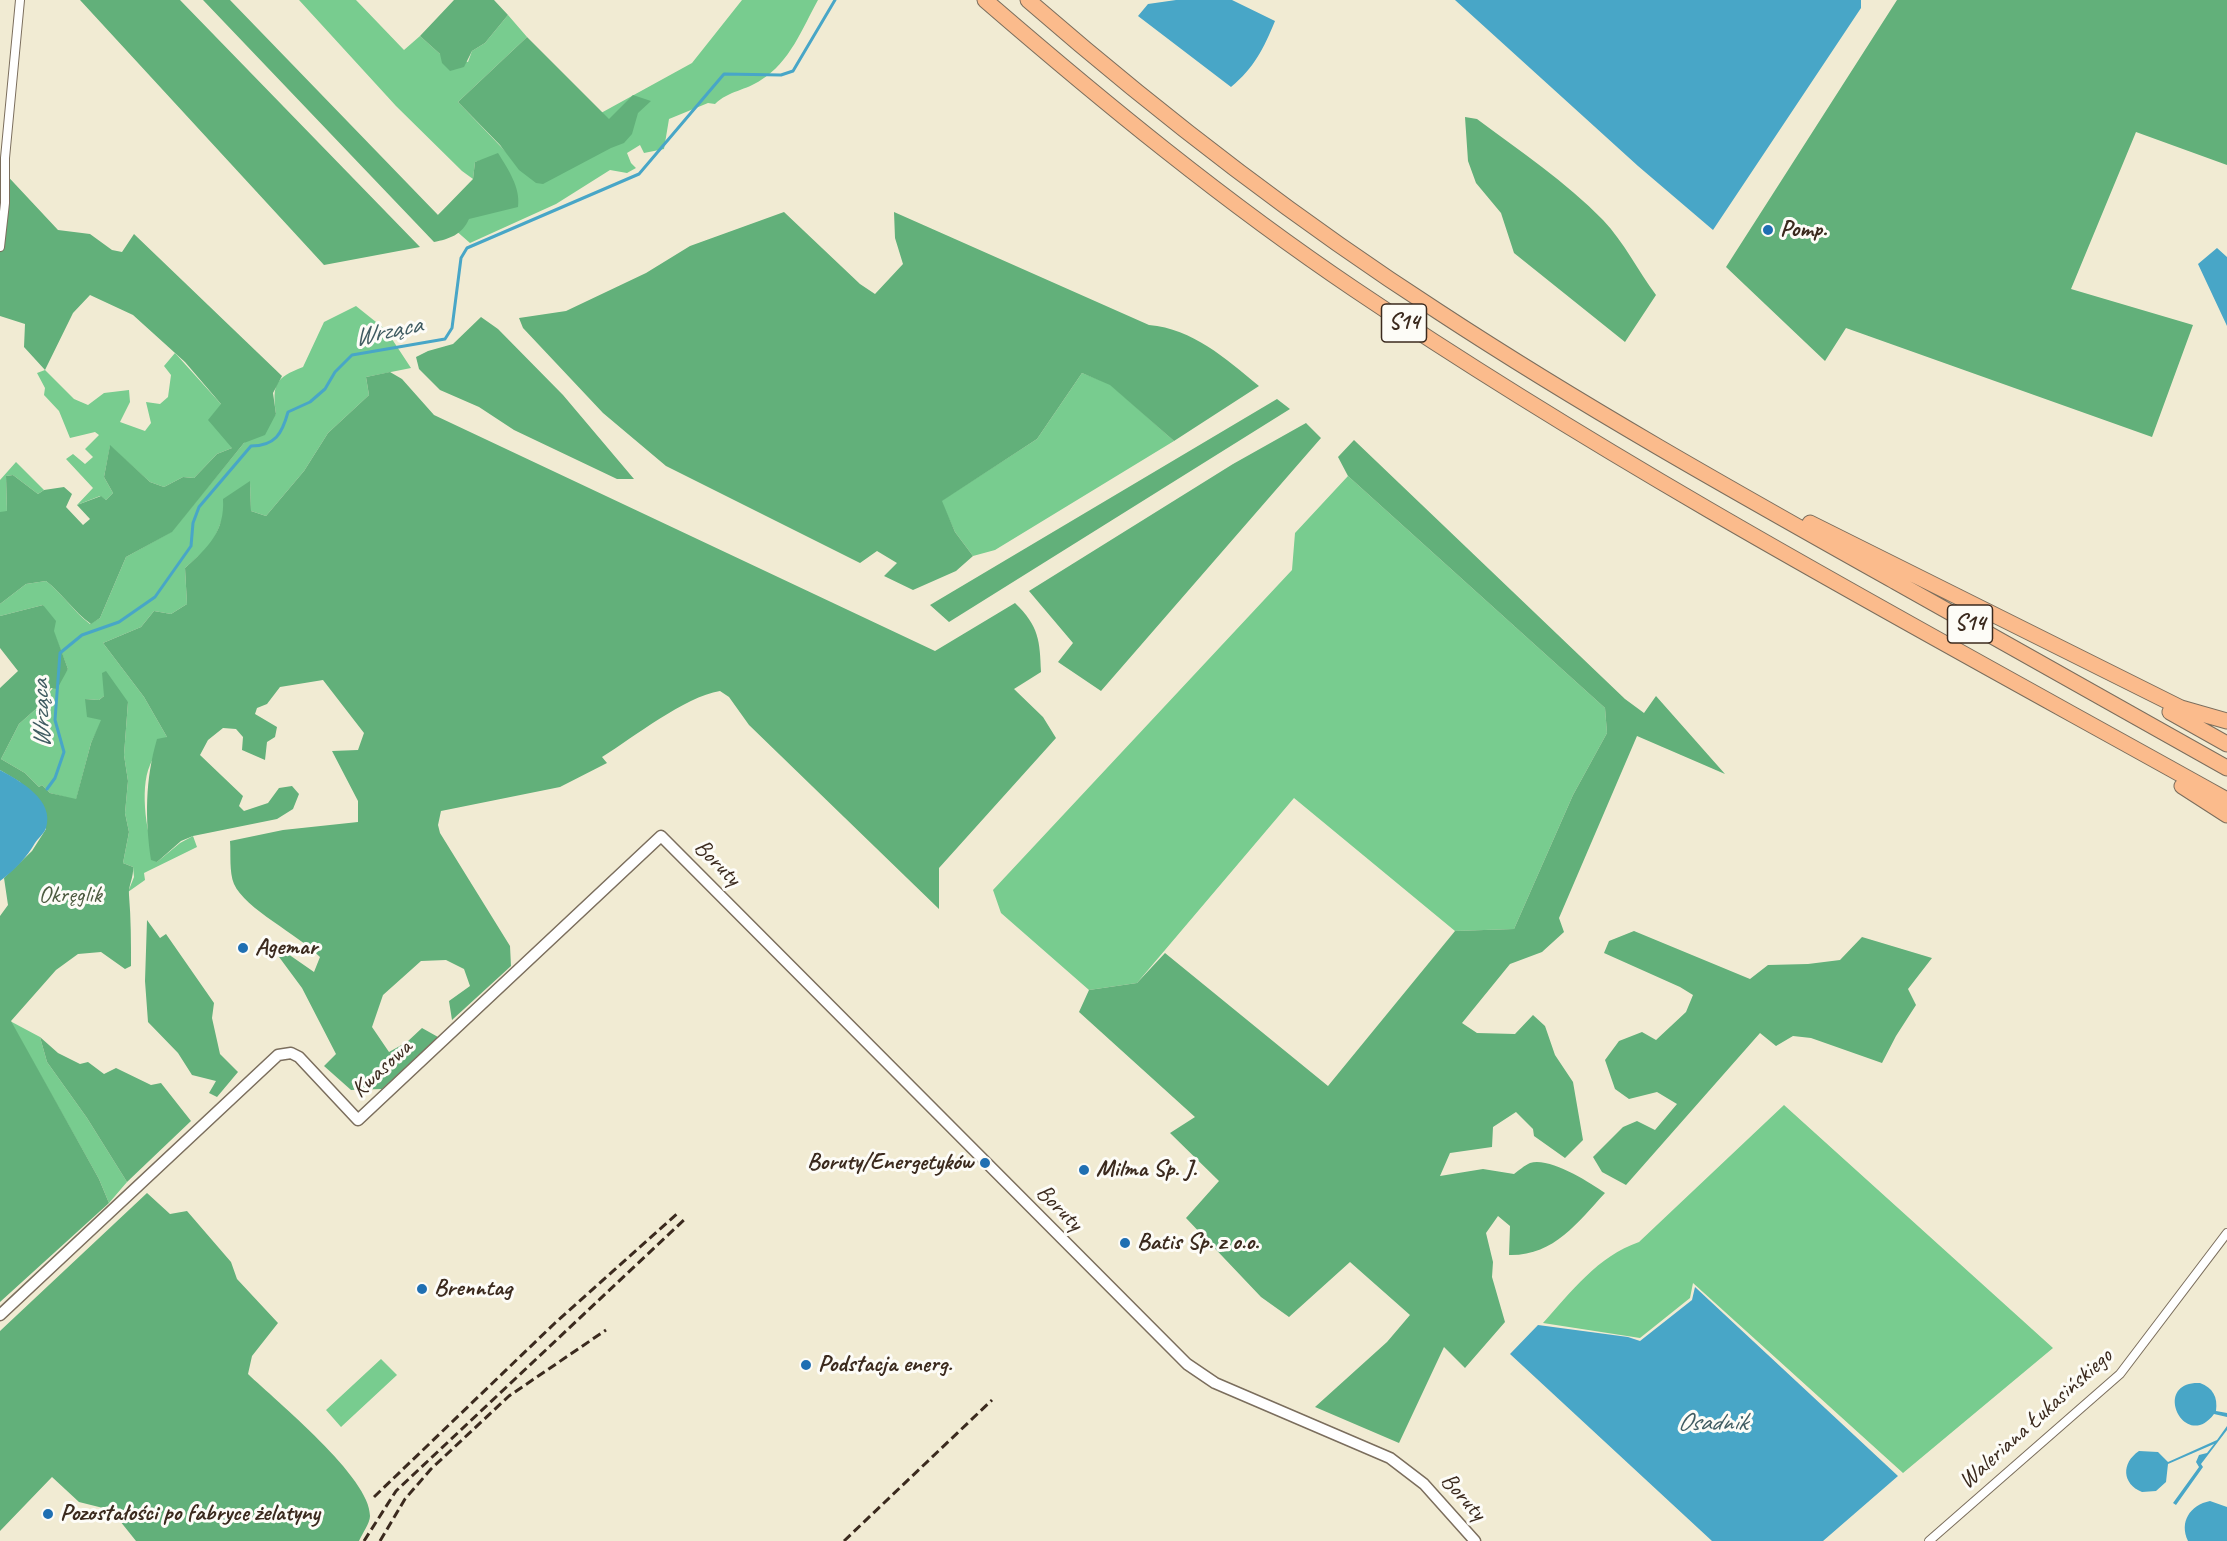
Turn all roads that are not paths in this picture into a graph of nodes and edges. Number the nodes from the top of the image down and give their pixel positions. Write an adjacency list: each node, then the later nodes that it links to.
1 (20, 0): 4 (street)
2 (985, 0): 8 (highway, S14)
3 (1028, 0): 5 (highway, S14)
4 (0, 247)
5 (1713, 480): 6 (highway); 10 (highway, S14)
6 (2036, 636): 7 (highway); 9 (highway)
7 (2227, 721)
8 (2101, 730): 11 (highway, S14); 12 (highway)
9 (2227, 744)
10 (2227, 768)
11 (2227, 801)
12 (2227, 815)
13 (661, 836): 15 (street, Kwasowa); 16 (street, Boruty)
14 (2227, 1233): 17 (street, Waleriana Łukasińskiego)
15 (0, 1315)
16 (1475, 1541)
17 (1929, 1541)

